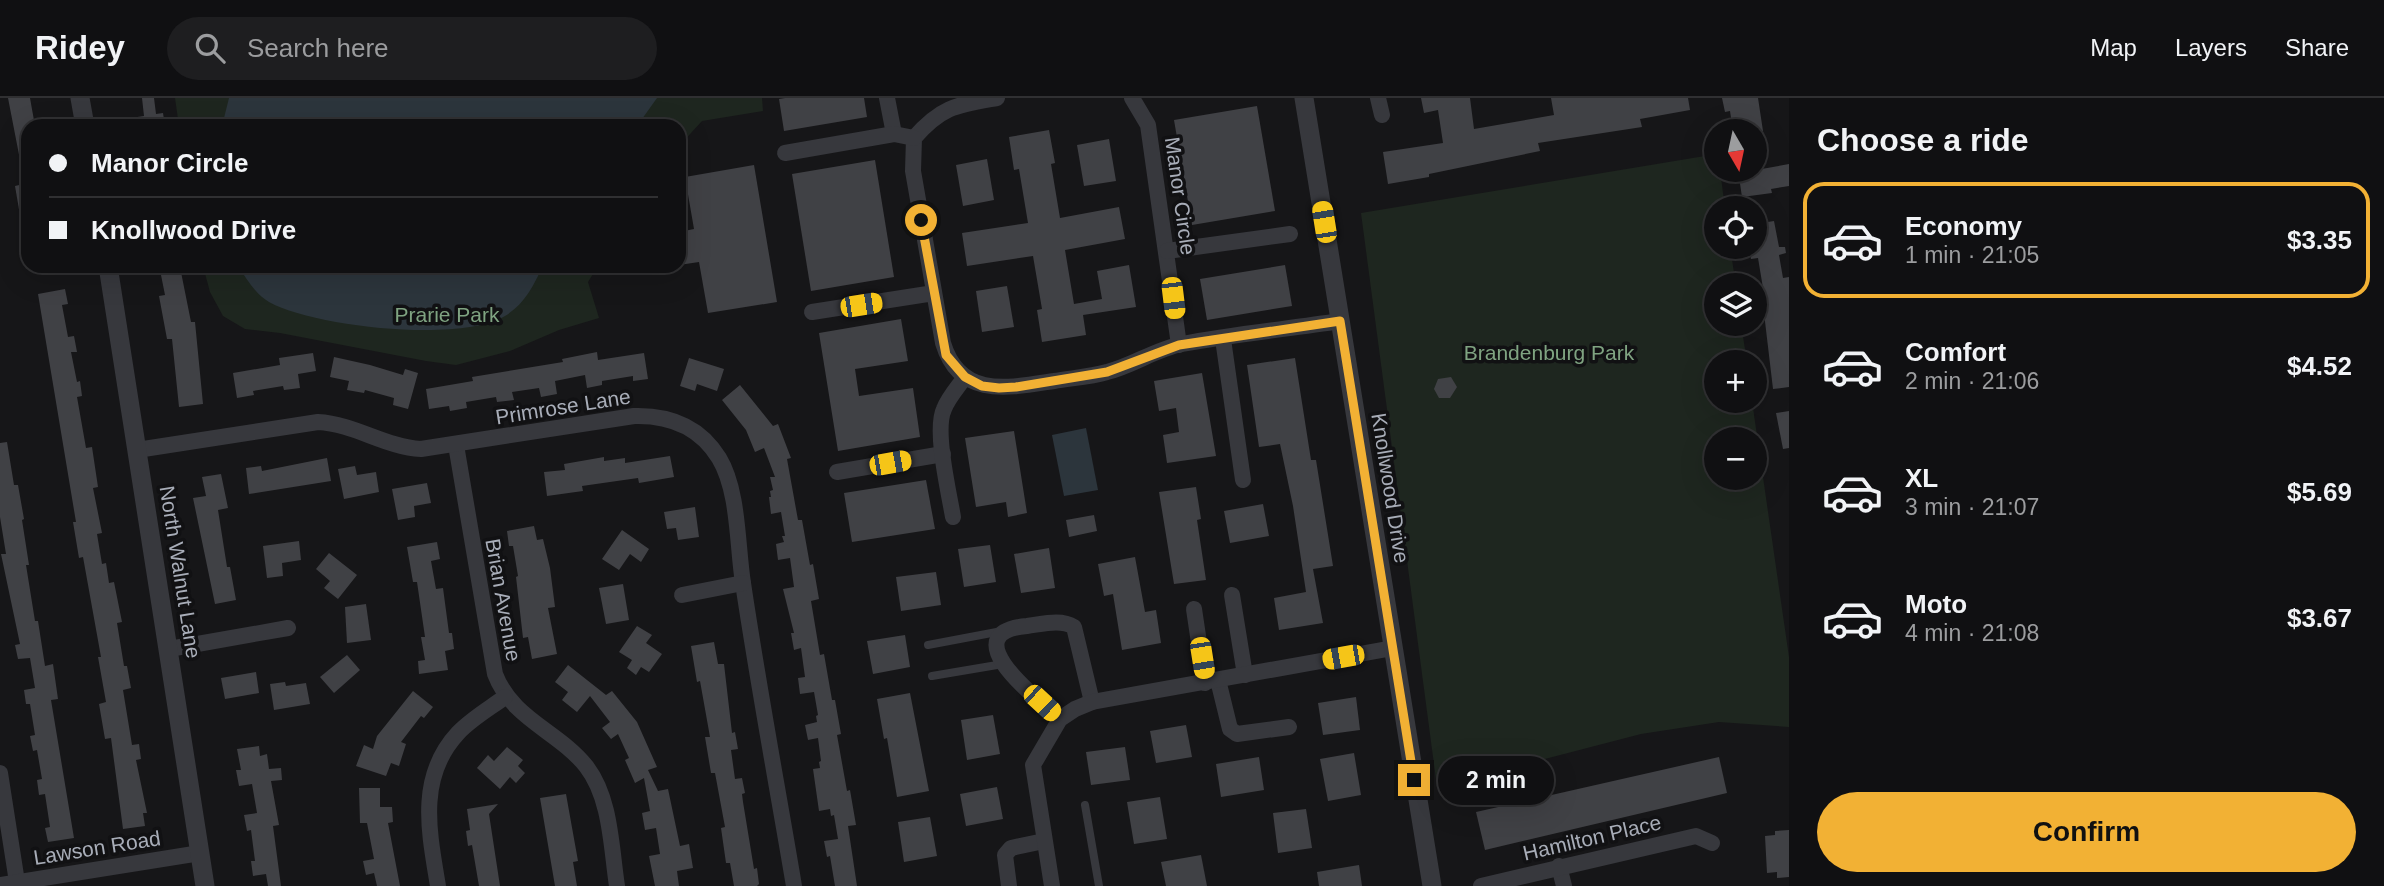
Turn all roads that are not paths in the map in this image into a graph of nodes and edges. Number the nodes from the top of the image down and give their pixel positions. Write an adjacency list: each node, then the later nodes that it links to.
1 (80, 98): 8 (street)
2 (887, 98): 9 (street)
3 (997, 98): 10 (street)
4 (1134, 98): 13 (street, Manor Circle)
5 (1304, 98): 17 (street, Knollwood Drive)
6 (1378, 98): 7 (street)
7 (1382, 115)
8 (84, 119)
9 (894, 134): 10 (street); 11 (street)
10 (914, 138): 15 (street)
11 (785, 153)
12 (1290, 234): 13 (street)
13 (1167, 251): 19 (street, Manor Circle)
14 (109, 273): 22 (street, North Walnut Lane)
15 (934, 293): 16 (street); 20 (street)
16 (812, 312)
17 (1340, 321): 18 (street); 34 (street, Knollwood Drive)
18 (1223, 339): 19 (street); 25 (street)
19 (1179, 345): 20 (street)
20 (965, 377): 23 (street)
21 (456, 445): 22 (street, Primrose Lane); 27 (street, Primrose Lane); 40 (street, Brian Avenue)
22 (138, 450): 35 (street, North Walnut Lane)
23 (943, 454): 24 (street); 26 (street)
24 (837, 472)
25 (1243, 480)
26 (953, 517)
27 (743, 583): 28 (street); 55 (street, Primrose Lane)
28 (682, 595)
29 (1231, 595): 37 (street)
30 (1194, 609): 39 (street)
31 (288, 628): 35 (street)
32 (1002, 631): 33 (lane); 36 (street); 41 (street)
33 (928, 645)
34 (1393, 648): 37 (street); 59 (street, Knollwood Drive)
35 (169, 649): 48 (street, North Walnut Lane)
36 (1003, 664): 38 (lane); 42 (street)
37 (1245, 675): 39 (street)
38 (932, 676)
39 (1212, 681): 41 (street); 43 (street)
40 (505, 697): 53 (street); 54 (street, Brian Avenue)
41 (1092, 702): 42 (street)
42 (1060, 719): 46 (street)
43 (1289, 727)
44 (0, 773): 50 (street)
45 (1085, 805): 58 (lane)
46 (1044, 842): 56 (street); 57 (street)
47 (1712, 843): 49 (street, Hamilton Place)
48 (200, 853): 50 (street, Lawson Road); 52 (street, North Walnut Lane)
49 (1559, 866): 60 (street, Hamilton Place); 61 (street)
50 (17, 882): 51 (street, Lawson Road)
51 (0, 885)
52 (205, 886)
53 (438, 886)
54 (617, 886)
55 (794, 886)
56 (1009, 886)
57 (1052, 886)
58 (1099, 886)
59 (1432, 886)
60 (1480, 886)
61 (1564, 886)

